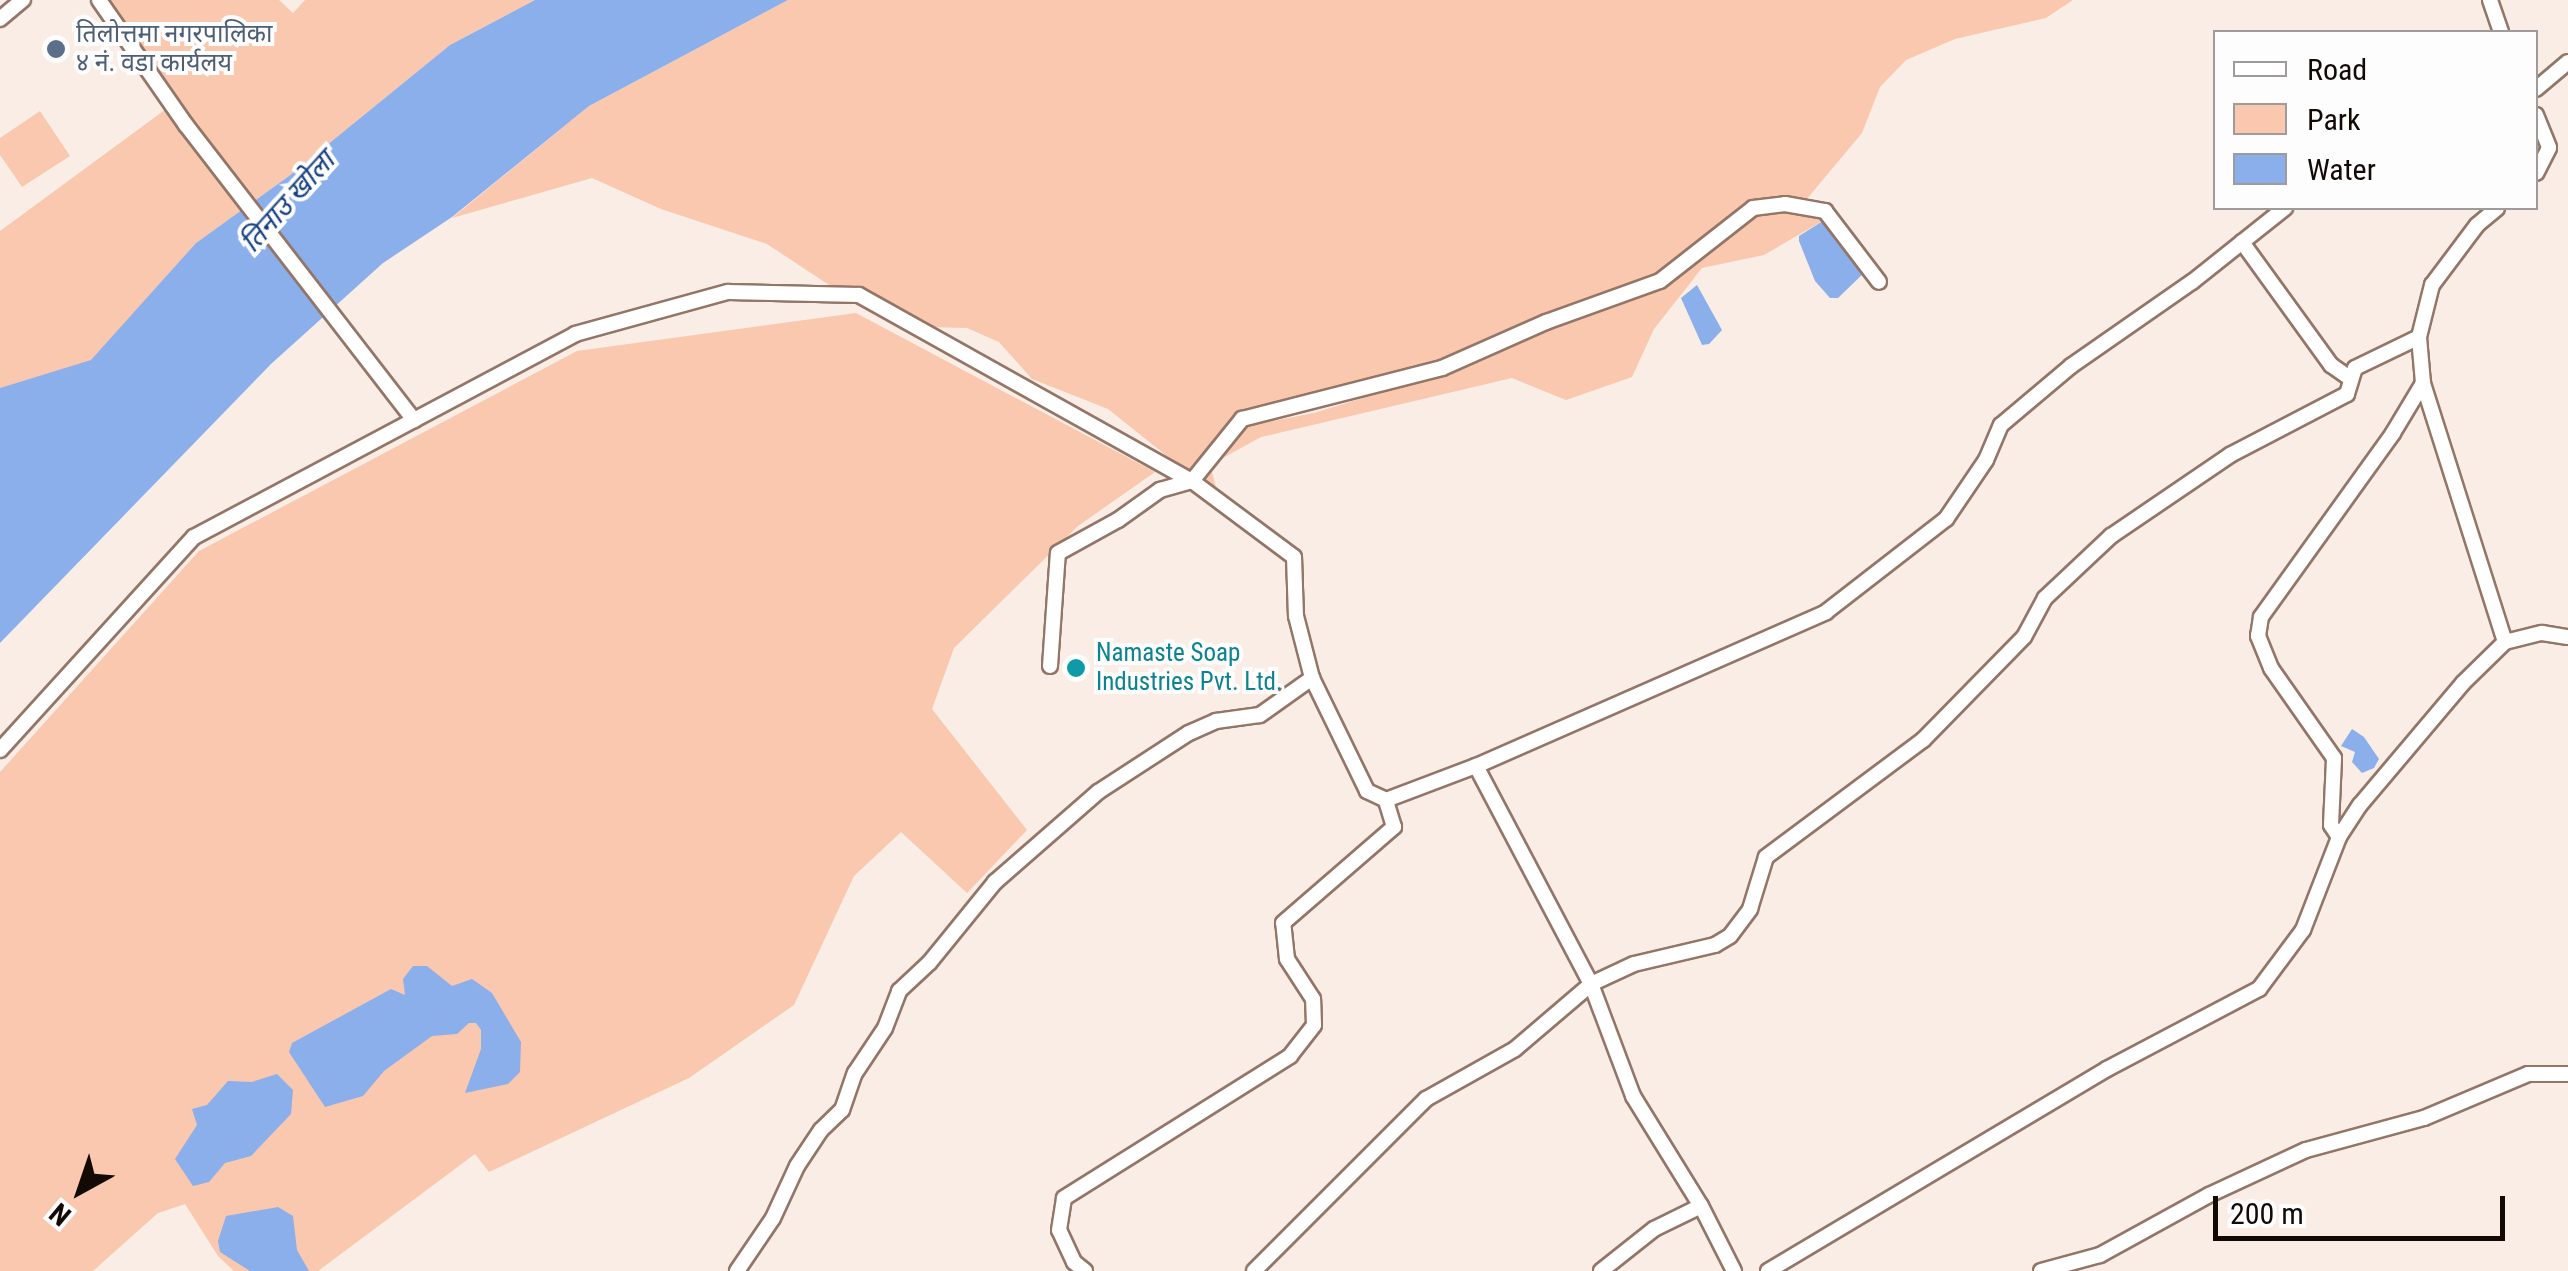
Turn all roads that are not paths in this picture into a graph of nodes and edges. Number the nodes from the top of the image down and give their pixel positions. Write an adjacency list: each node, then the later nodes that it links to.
1 (23, 0): 4 (street)
2 (99, 0): 17 (street)
3 (2490, 0): 5 (street)
4 (0, 18)
5 (2500, 30)
6 (2568, 62): 7 (street)
7 (2538, 88)
8 (2538, 120): 9 (street)
9 (2538, 169)
10 (2282, 210): 12 (street)
11 (2495, 210): 14 (street)
12 (2242, 242): 15 (street); 24 (street)
13 (1879, 282): 18 (street)
14 (2419, 337): 15 (street); 16 (street)
15 (2351, 380): 27 (street)
16 (2422, 382): 20 (street); 26 (street)
17 (414, 420): 18 (street); 23 (street)
18 (1192, 481): 21 (street); 22 (street)
19 (2568, 637): 20 (street)
20 (2505, 642): 26 (street)
21 (1050, 666)
22 (1312, 678): 25 (street); 30 (street)
23 (0, 750)
24 (1476, 766): 25 (street); 27 (street)
25 (1386, 800): 31 (street)
26 (2338, 837): 35 (street)
27 (1591, 984): 29 (street); 32 (street)
28 (2568, 1074): 36 (street)
29 (1701, 1206): 33 (street); 34 (street)
30 (737, 1271)
31 (1084, 1271)
32 (1254, 1271)
33 (1601, 1271)
34 (1734, 1271)
35 (1768, 1271)
36 (2041, 1271)

